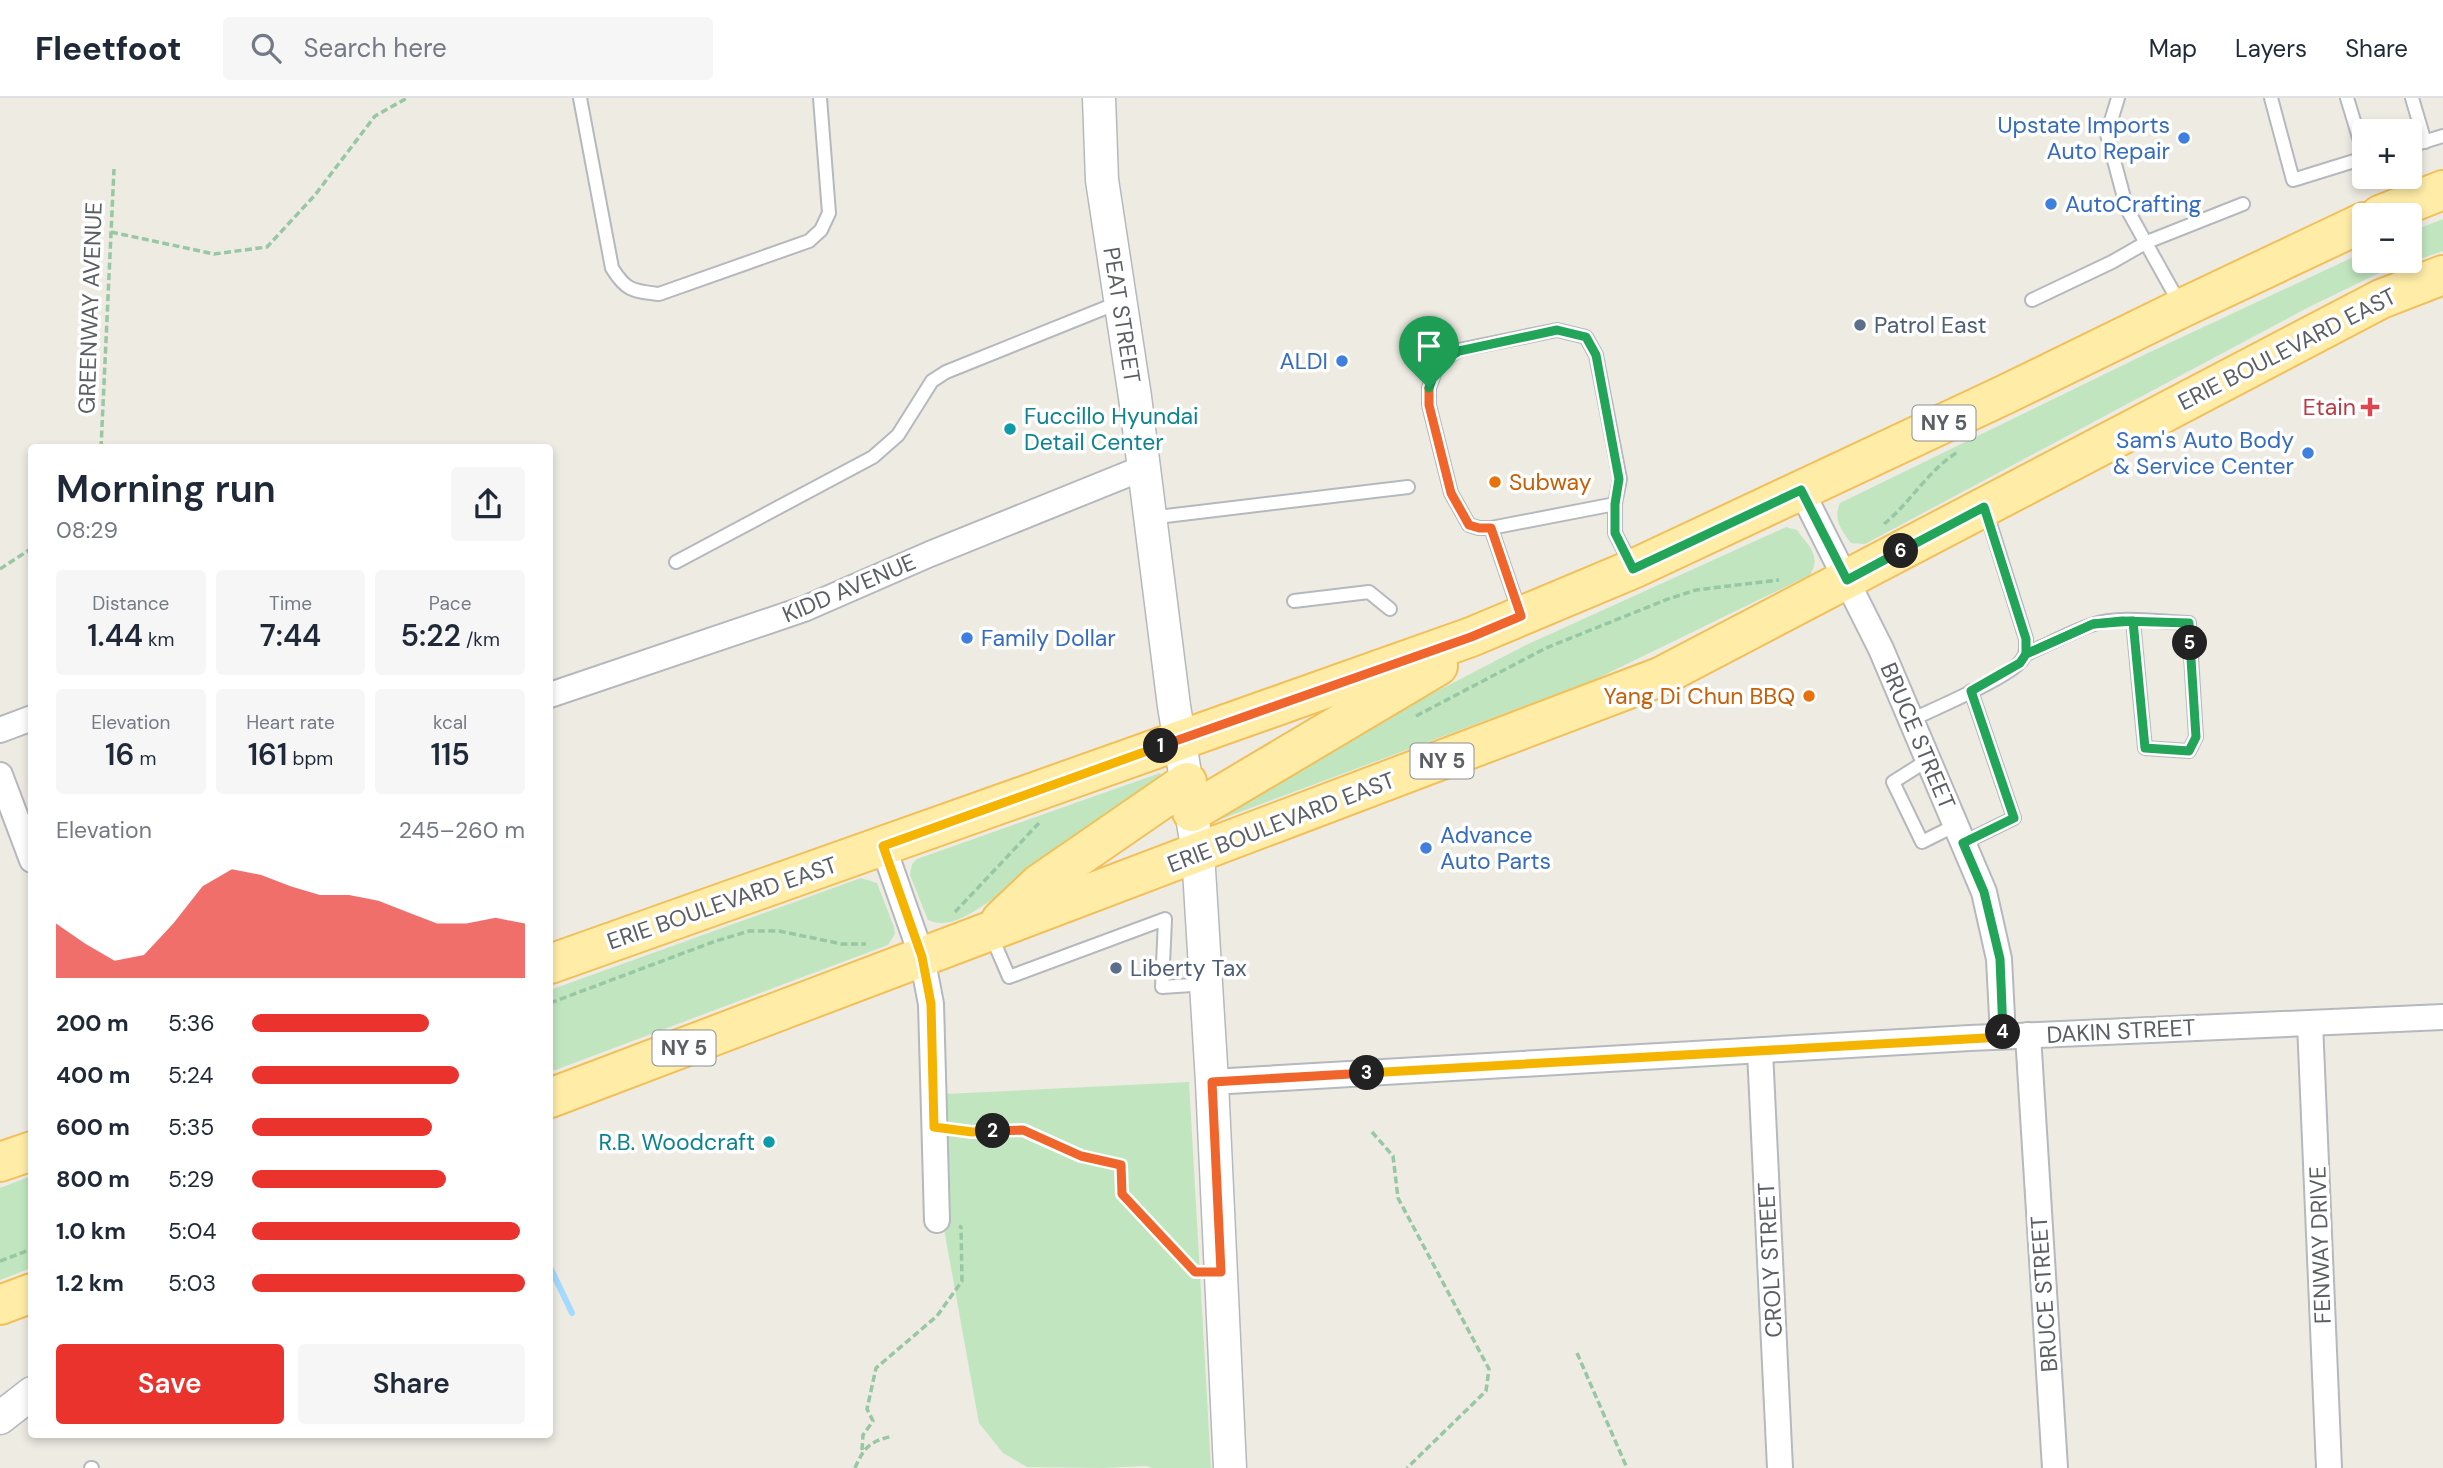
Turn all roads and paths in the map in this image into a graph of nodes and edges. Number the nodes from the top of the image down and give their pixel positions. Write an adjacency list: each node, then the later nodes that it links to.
1 (407, 98): 19 (path)
2 (580, 98): 3 (lane)
3 (820, 98)
4 (1099, 98): 23 (street, PEAT STREET)
5 (2118, 98): 20 (lane)
6 (2271, 98): 13 (lane)
7 (2347, 98): 9 (lane)
8 (2412, 98): 11 (lane)
9 (2353, 119)
10 (2443, 136): 11 (lane)
11 (2425, 142): 12 (lane)
12 (2422, 143)
13 (2352, 160)
14 (114, 169): 19 (path, GREENWAY AVENUE)
15 (2443, 190): 16 (main road)
16 (2410, 203)
17 (2244, 204): 20 (lane)
18 (2352, 228): 24 (main road, ERIE BOULEVARD EAST / NY 5)
19 (111, 232): 25 (path, GREENWAY AVENUE)
20 (2147, 242): 22 (lane); 24 (lane)
21 (2443, 275): 31 (main road, ERIE BOULEVARD EAST / NY 5)
22 (2032, 300)
23 (1120, 301): 27 (street, PEAT STREET); 36 (lane)
24 (2182, 308): 29 (main road, ERIE BOULEVARD EAST / NY 5)
25 (102, 444)
26 (1964, 448): 33 (path)
27 (1143, 468): 32 (street, PEAT STREET); 48 (street, KIDD AVENUE)
28 (1408, 486): 32 (lane)
29 (1801, 490): 38 (main road, ERIE BOULEVARD EAST / NY 5); 40 (street, BRUCE STREET)
30 (1615, 504): 34 (lane); 34 (lane); 38 (lane)
31 (1984, 507): 40 (main road, ERIE BOULEVARD EAST / NY 5); 45 (lane)
32 (1149, 518): 52 (street, PEAT STREET)
33 (1881, 526)
34 (1491, 528): 43 (lane)
35 (28, 551): 37 (path)
36 (676, 562)
37 (0, 569)
38 (1633, 569): 43 (main road, ERIE BOULEVARD EAST / NY 5)
39 (1788, 576): 46 (path)
40 (1847, 580): 50 (street, BRUCE STREET); 60 (main road, ERIE BOULEVARD EAST / NY 5)
41 (1294, 601): 42 (lane)
42 (1390, 609)
43 (1521, 616): 52 (main road, ERIE BOULEVARD EAST / NY 5); 55 (main road)
44 (2133, 621): 44 (lane); 45 (lane)
45 (2026, 654): 47 (lane)
46 (1472, 686)
47 (1971, 691): 50 (lane); 57 (lane)
48 (553, 694)
49 (28, 720): 51 (street)
50 (1911, 720): 53 (street, BRUCE STREET)
51 (0, 730)
52 (1180, 740): 55 (street, PEAT STREET); 58 (main road, ERIE BOULEVARD EAST / NY 5)
53 (1928, 760): 57 (street, BRUCE STREET); 57 (lane)
54 (0, 775): 59 (street)
55 (1190, 797): 60 (street, PEAT STREET); 62 (main road)
56 (1042, 821): 61 (path)
57 (1959, 834): 71 (street, BRUCE STREET)
58 (883, 846): 64 (street); 65 (main road, ERIE BOULEVARD EAST / NY 5)
59 (28, 849)
60 (1198, 853): 62 (main road, ERIE BOULEVARD EAST / NY 5); 66 (street, PEAT STREET)
61 (954, 912)
62 (989, 931): 64 (main road, ERIE BOULEVARD EAST / NY 5); 66 (lane)
63 (875, 943): 67 (path)
64 (922, 957): 74 (main road, ERIE BOULEVARD EAST / NY 5); 75 (street)
65 (553, 963)
66 (1207, 984): 73 (street, PEAT STREET)
67 (553, 1002)
68 (2443, 1017): 69 (street, DAKIN STREET)
69 (2310, 1023): 70 (street, DAKIN STREET); 96 (street, FENWAY DRIVE)
70 (2028, 1035): 71 (street, DAKIN STREET); 95 (street, BRUCE STREET)
71 (2003, 1037): 72 (street, DAKIN STREET)
72 (1760, 1051): 73 (street, DAKIN STREET); 94 (street, CROLY STREET)
73 (1212, 1082): 82 (street, PEAT STREET)
74 (553, 1097)
75 (934, 1127): 79 (street); 82 (path)
76 (1372, 1132): 92 (path)
77 (28, 1152): 78 (main road)
78 (0, 1162)
79 (937, 1220): 89 (path)
80 (28, 1250): 81 (path)
81 (0, 1261)
82 (1221, 1272): 91 (street, PEAT STREET)
83 (28, 1294): 84 (main road)
84 (0, 1305)
85 (1577, 1353): 93 (path)
86 (28, 1395): 87 (street)
87 (0, 1418)
88 (893, 1436): 89 (path)
89 (862, 1450): 90 (path)
90 (855, 1468)
91 (1230, 1468)
92 (1407, 1468)
93 (1627, 1468)
94 (1780, 1468)
95 (2055, 1468)
96 (2329, 1468)

